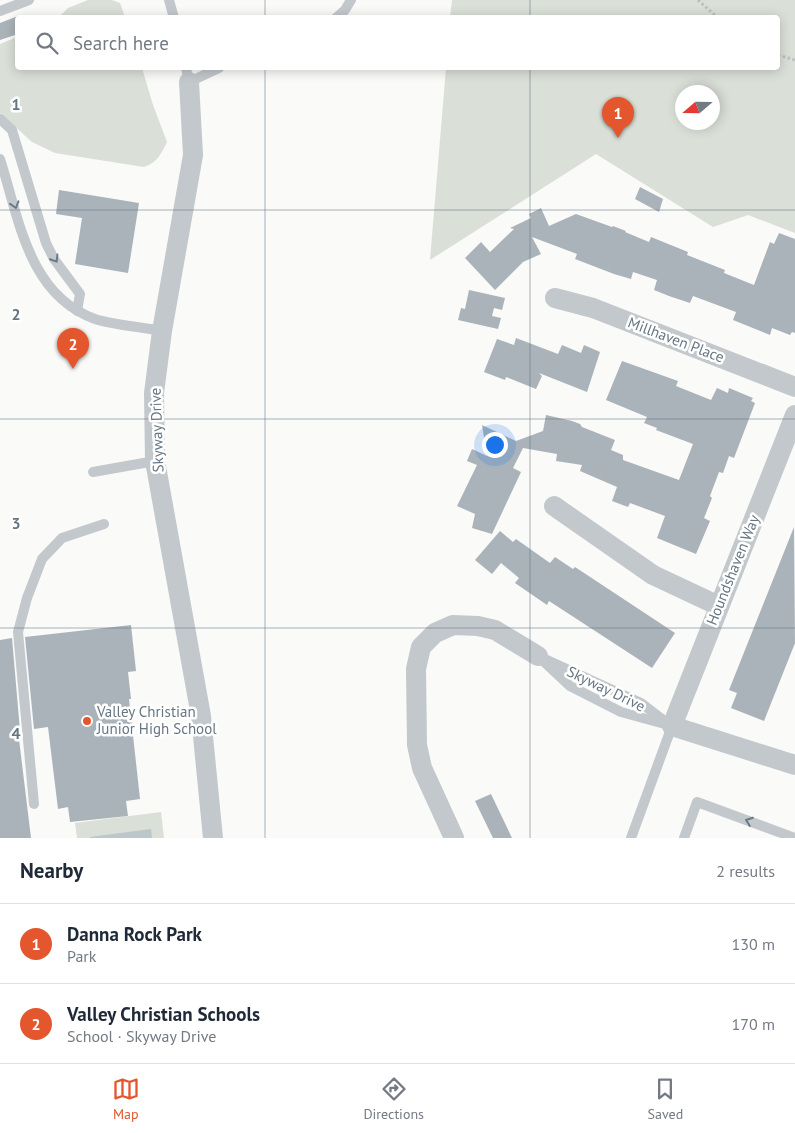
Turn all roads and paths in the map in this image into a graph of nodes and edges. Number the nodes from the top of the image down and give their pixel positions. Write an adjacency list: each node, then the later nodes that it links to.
1 (29, 0): 5 (lane)
2 (169, 0): 6 (lane)
3 (351, 0): 7 (lane)
4 (698, 0): 8 (path)
5 (0, 11)
6 (173, 15)
7 (339, 15)
8 (715, 15)
9 (780, 56): 10 (path)
10 (795, 60)
11 (210, 70): 12 (lane)
12 (188, 75): 17 (street, Skyway Drive)
13 (0, 119): 16 (lane, one-way to 16)
14 (0, 159): 16 (lane, one-way to 16)
15 (555, 298): 18 (street, Millhaven Place)
16 (77, 311): 17 (lane)
17 (162, 331): 20 (street, Skyway Drive)
18 (795, 387)
19 (795, 415): 24 (street, Houndshaven Way)
20 (156, 461): 21 (lane); 29 (street, Skyway Drive)
21 (92, 472)
22 (554, 506): 24 (street)
23 (104, 524): 28 (lane)
24 (719, 606): 26 (street, Houndshaven Way)
25 (538, 656): 26 (lane, Skyway Drive); 26 (lane, Skyway Drive); 30 (street, Skyway Drive)
26 (672, 726): 27 (street, Skyway Drive); 31 (lane)
27 (795, 765)
28 (34, 804)
29 (213, 838)
30 (454, 838)
31 (631, 838)
32 (684, 838): 33 (lane, one-way to 32)
33 (795, 838)

